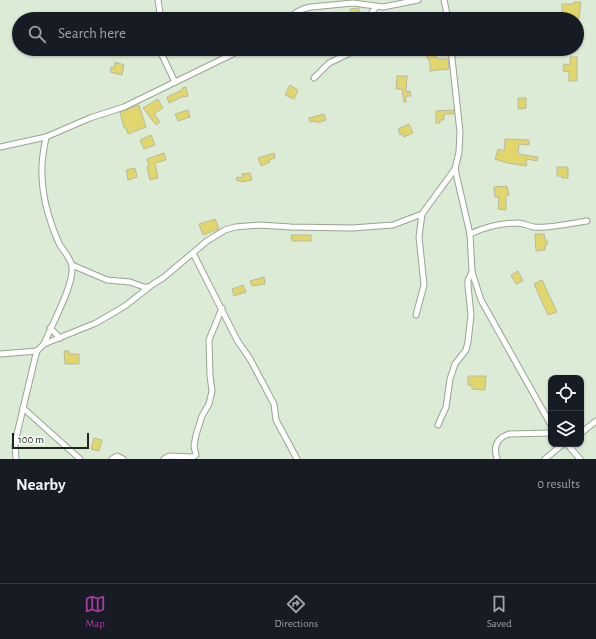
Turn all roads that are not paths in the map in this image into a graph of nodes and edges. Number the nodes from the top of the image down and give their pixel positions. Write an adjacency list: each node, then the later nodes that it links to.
1 (158, 0): 6 (street)
2 (418, 0): 5 (street)
3 (444, 0): 9 (street)
4 (352, 2): 5 (street); 7 (street)
5 (376, 7): 8 (street)
6 (160, 12)
7 (298, 12)
8 (372, 12)
9 (447, 12)
10 (162, 56): 15 (street)
11 (229, 56): 15 (street)
12 (344, 56): 14 (street)
13 (452, 56): 18 (street)
14 (314, 78)
15 (175, 82): 16 (street)
16 (46, 137): 17 (street); 23 (street)
17 (0, 147)
18 (455, 169): 19 (street); 21 (street)
19 (422, 214): 22 (street); 27 (street)
20 (587, 221): 21 (street)
21 (470, 234): 24 (street)
22 (193, 253): 25 (street); 26 (street)
23 (72, 265): 25 (street); 28 (street)
24 (472, 272): 34 (street); 36 (street)
25 (148, 287): 29 (street)
26 (222, 308): 45 (street); 46 (street)
27 (416, 315)
28 (50, 328): 29 (street); 30 (street)
29 (60, 338): 30 (street)
30 (44, 344): 31 (street)
31 (37, 352): 32 (street); 33 (street)
32 (0, 354)
33 (23, 408): 41 (street); 42 (street)
34 (548, 420)
35 (596, 421): 37 (street)
36 (438, 425)
37 (584, 431)
38 (548, 433): 47 (street)
39 (559, 447): 48 (street)
40 (570, 447): 49 (street)
41 (16, 459)
42 (80, 459)
43 (112, 459): 44 (street)
44 (123, 459)
45 (164, 459)
46 (297, 459)
47 (496, 459)
48 (545, 459)
49 (580, 459)

